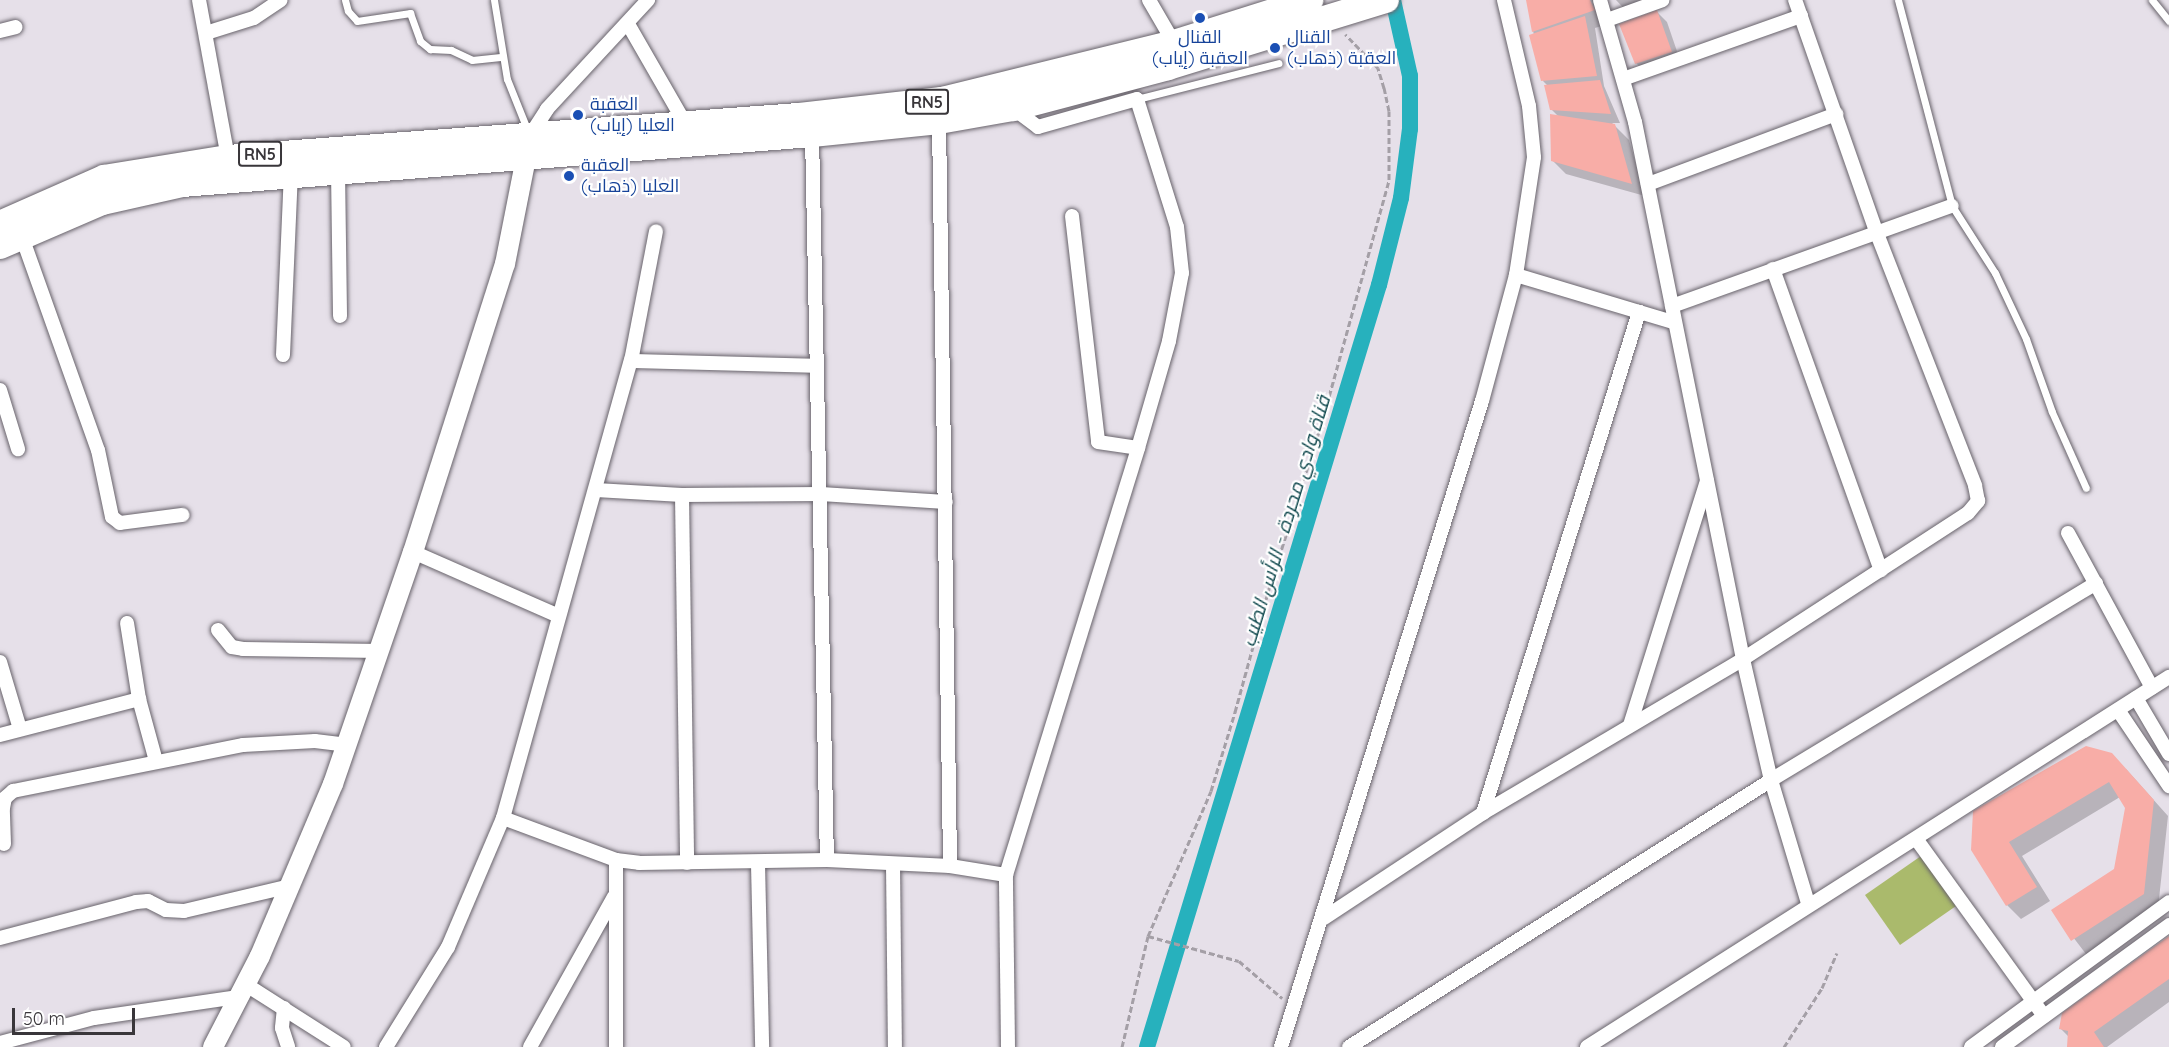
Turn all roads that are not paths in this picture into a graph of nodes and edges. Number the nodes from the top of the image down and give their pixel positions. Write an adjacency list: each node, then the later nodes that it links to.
1 (199, 0): 22 (street)
2 (281, 0): 22 (street)
3 (345, 0): 24 (lane)
4 (494, 0): 24 (lane)
5 (648, 0): 19 (street)
6 (1149, 0): 23 (street)
7 (1310, 0): 15 (highway, RN5)
8 (1386, 0): 28 (highway, RN5)
9 (1504, 0): 45 (street)
10 (1600, 0): 17 (street)
11 (1663, 0): 17 (street)
12 (1795, 0): 16 (street)
13 (1898, 0): 38 (lane)
14 (2152, 0): 18 (lane)
15 (1256, 8): 23 (highway, RN5)
16 (1801, 16): 26 (street); 29 (street)
17 (1607, 20): 26 (street)
18 (2169, 21)
19 (628, 24): 31 (street); 33 (street)
20 (16, 27): 21 (street)
21 (0, 31)
22 (206, 33): 34 (street)
23 (1174, 44): 31 (highway, RN5)
24 (503, 57): 33 (lane)
25 (1279, 63): 27 (lane)
26 (1623, 78): 37 (street)
27 (1137, 99): 28 (street); 54 (street)
28 (1013, 108): 30 (highway, RN5)
29 (1836, 114): 37 (street); 42 (street)
30 (939, 121): 32 (highway, RN5); 61 (street)
31 (686, 125): 33 (highway, RN5)
32 (812, 134): 33 (highway, RN5); 52 (street)
33 (529, 145): 34 (highway, RN5); 35 (highway, RN5); 64 (street)
34 (228, 158): 40 (highway, RN5)
35 (338, 171): 36 (highway, RN5); 48 (street)
36 (291, 175): 43 (highway, RN5); 50 (street)
37 (1648, 184): 46 (street)
38 (1952, 206): 42 (street); 57 (lane)
39 (1072, 216): 54 (street)
40 (0, 224)
41 (656, 231): 51 (street)
42 (1876, 231): 44 (street); 65 (street)
43 (11, 242): 62 (street)
44 (1773, 269): 46 (street); 65 (street)
45 (1516, 275): 47 (street); 101 (street)
46 (1672, 306): 49 (street)
47 (1639, 312): 49 (street); 86 (street)
48 (340, 316)
49 (1673, 322): 56 (street)
50 (283, 355)
51 (631, 361): 52 (street); 58 (street)
52 (816, 366): 59 (street)
53 (0, 390): 55 (street)
54 (1138, 448): 96 (street)
55 (18, 449)
56 (1707, 479): 71 (street); 78 (street)
57 (2086, 488)
58 (596, 490): 60 (street); 67 (street)
59 (821, 494): 60 (street); 61 (street); 91 (street)
60 (682, 495): 92 (street)
61 (946, 502): 95 (street)
62 (182, 515)
63 (2068, 533): 66 (street)
64 (413, 552): 67 (street); 70 (street)
65 (1881, 570): 71 (street)
66 (2096, 583): 74 (street); 84 (street)
67 (559, 616): 87 (street)
68 (127, 623): 76 (street)
69 (218, 630): 70 (street)
70 (380, 651): 81 (street)
71 (1743, 659): 78 (street); 84 (street)
72 (0, 662): 79 (street)
73 (2169, 677): 74 (street)
74 (2152, 688): 75 (street)
75 (2136, 698): 77 (street); 82 (street)
76 (139, 699): 79 (street); 83 (street)
77 (2118, 710): 85 (street); 88 (street)
78 (1630, 725): 86 (street)
79 (20, 729): 80 (street)
80 (0, 735)
81 (346, 745): 83 (street); 97 (street)
82 (2169, 754)
83 (156, 761): 89 (street)
84 (1771, 780): 100 (street); 121 (street)
85 (2169, 786)
86 (1483, 813): 101 (street)
87 (503, 818): 90 (street); 114 (street)
88 (1917, 840): 100 (street); 105 (street)
89 (4, 844)
90 (616, 860): 92 (street); 98 (street)
91 (827, 860): 93 (street); 94 (street)
92 (687, 863): 93 (street)
93 (758, 864): 117 (street)
94 (893, 864): 95 (street); 118 (street)
95 (950, 866): 96 (street)
96 (1006, 875): 119 (street)
97 (291, 886): 103 (street); 104 (street)
98 (614, 896): 115 (street); 116 (street)
99 (2169, 902): 105 (street)
100 (1808, 903): 122 (street)
101 (1324, 918): 120 (street)
102 (2169, 925): 107 (street)
103 (0, 938)
104 (241, 990): 106 (street); 110 (street); 111 (street)
105 (2034, 1001): 107 (street); 108 (street)
106 (284, 1008): 112 (street); 113 (street)
107 (2044, 1016): 109 (street)
108 (2008, 1022): 109 (street); 123 (street)
109 (2021, 1042): 124 (street)
110 (0, 1043)
111 (213, 1047)
112 (288, 1047)
113 (344, 1047)
114 (386, 1047)
115 (530, 1047)
116 (616, 1047)
117 (762, 1047)
118 (896, 1047)
119 (1008, 1047)
120 (1281, 1047)
121 (1348, 1047)
122 (1587, 1047)
123 (1971, 1047)
124 (2002, 1047)

